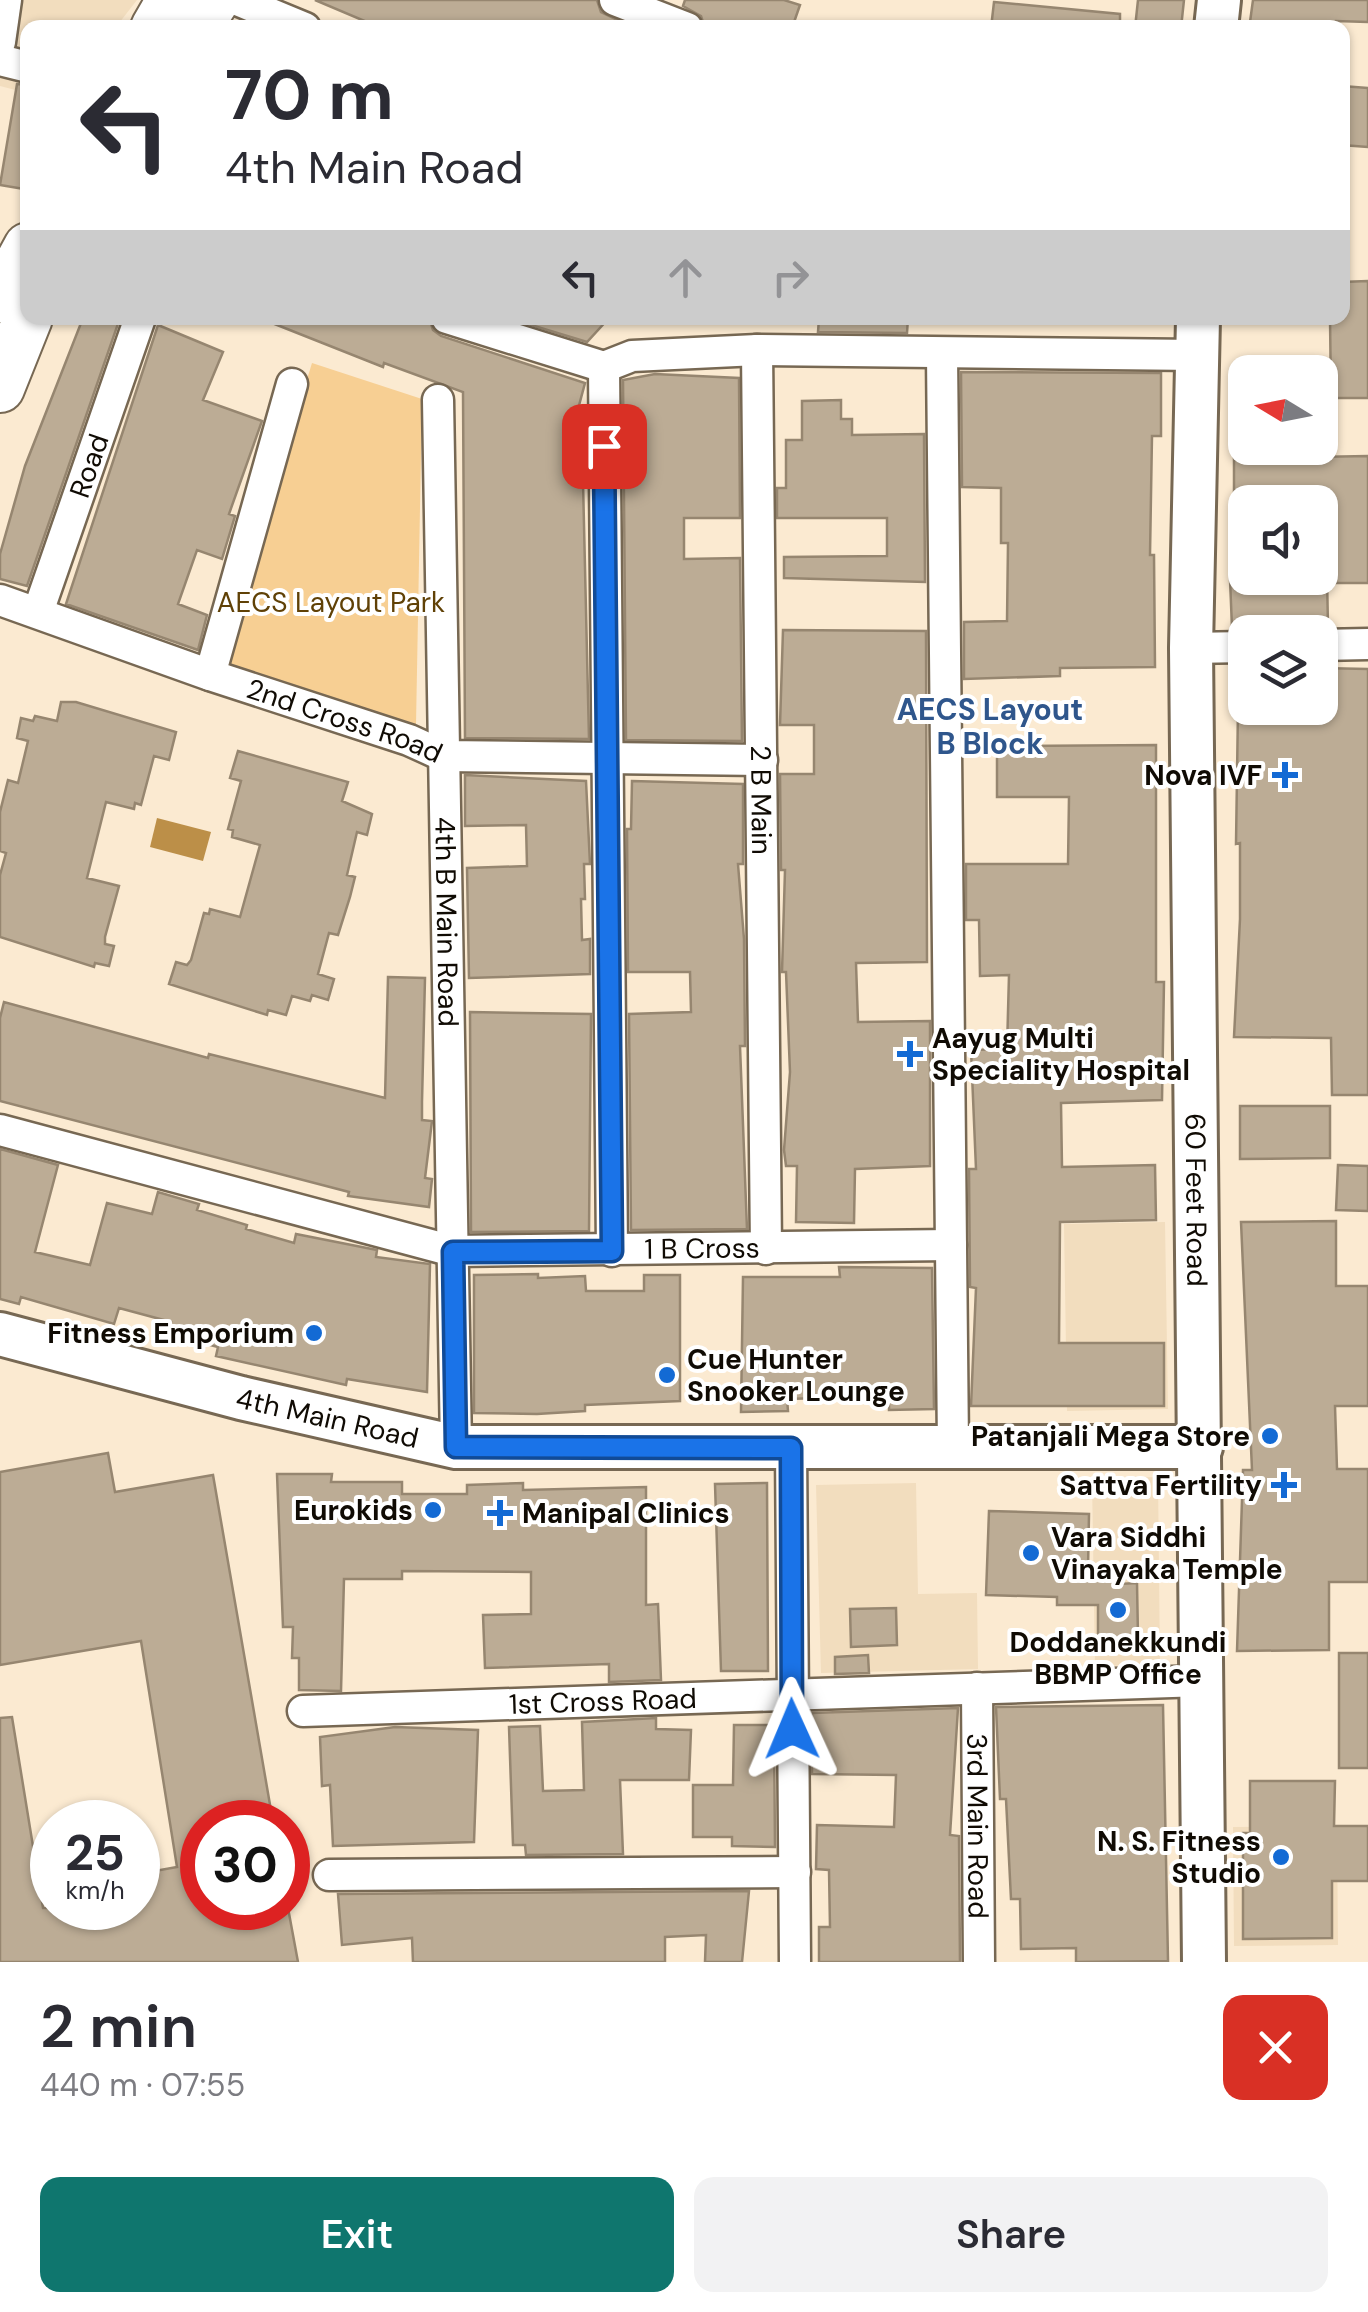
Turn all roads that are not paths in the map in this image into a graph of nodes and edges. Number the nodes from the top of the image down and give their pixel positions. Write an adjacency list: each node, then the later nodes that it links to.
1 (6, 0): 6 (street)
2 (237, 0): 4 (street)
3 (615, 0): 5 (street)
4 (286, 20)
5 (666, 20)
6 (0, 42)
7 (20, 272): 8 (main road)
8 (11, 301): 16 (main road)
9 (138, 325): 19 (street, Road)
10 (469, 325): 14 (street)
11 (1197, 336): 13 (street); 23 (street, 60 Feet Road)
12 (757, 350): 13 (street); 14 (street); 27 (street, 2 B Main)
13 (942, 355): 29 (street)
14 (604, 367): 26 (street)
15 (292, 384): 24 (street)
16 (0, 388)
17 (438, 400): 25 (street, 4th B Main Road)
18 (0, 600): 19 (street, 2nd Cross Road)
19 (38, 612): 24 (street, 2nd Cross Road)
20 (1368, 644): 21 (street)
21 (1338, 645)
22 (1228, 647): 23 (street)
23 (1191, 648): 36 (street, 60 Feet Road)
24 (210, 676): 25 (street, 2nd Cross Road)
25 (444, 756): 26 (street, 2nd Cross Road); 32 (street, 4th B Main Road)
26 (606, 760): 27 (street, 2nd Cross Road); 31 (street)
27 (762, 760): 30 (street, 2 B Main)
28 (0, 1130): 32 (street)
29 (951, 1245): 30 (street, 1 B Cross); 34 (street)
30 (766, 1249): 31 (street, 1 B Cross)
31 (612, 1251): 32 (street, 1 B Cross)
32 (453, 1252): 35 (street, 4th B Main Road)
33 (0, 1334): 35 (street, 4th Main Road)
34 (953, 1446): 36 (street, 4th Main Road); 37 (street, 4th Main Road)
35 (456, 1447): 37 (street, 4th Main Road)
36 (1201, 1447): 38 (street, 60 Feet Road)
37 (791, 1448): 40 (street)
38 (1202, 1681): 39 (street, 1st Cross Road); 46 (street, 60 Feet Road)
39 (977, 1688): 40 (street, 1st Cross Road); 45 (street, 3rd Main Road)
40 (791, 1694): 41 (street, 1st Cross Road); 42 (street)
41 (303, 1710)
42 (795, 1872): 43 (street); 44 (street)
43 (329, 1875)
44 (795, 1962)
45 (979, 1962)
46 (1204, 1962)

